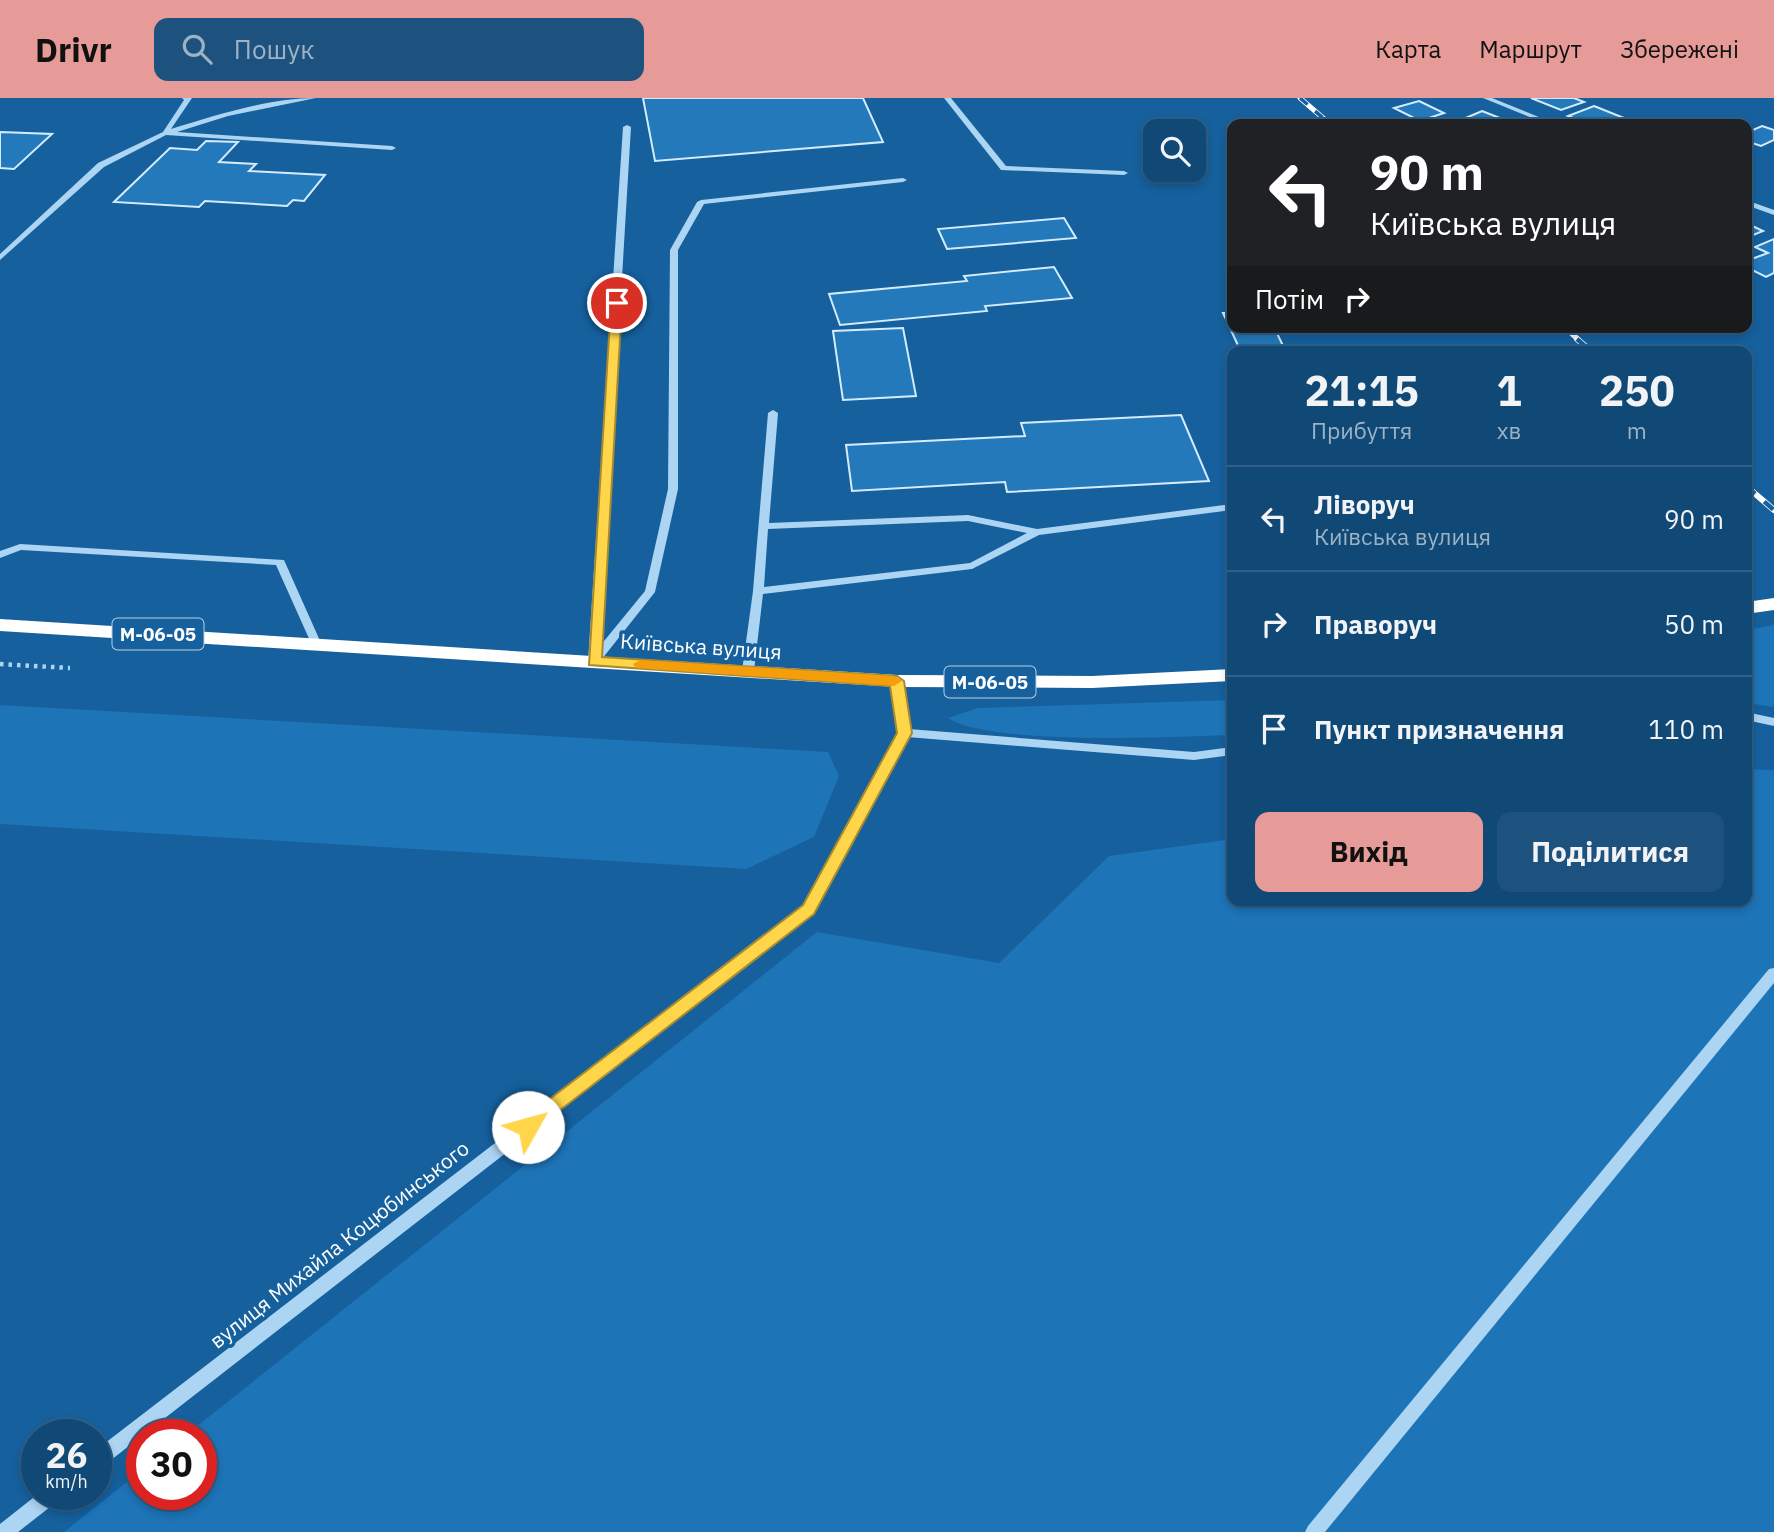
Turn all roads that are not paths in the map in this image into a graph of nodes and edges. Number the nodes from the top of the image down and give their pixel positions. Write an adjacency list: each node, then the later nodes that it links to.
1 (188, 98): 7 (lane)
2 (313, 98): 7 (street)
3 (947, 98): 9 (street)
4 (1486, 98): 5 (street)
5 (1540, 119)
6 (627, 127): 24 (street)
7 (165, 132): 8 (lane); 13 (street)
8 (392, 148)
9 (1124, 173)
10 (902, 180): 24 (street)
11 (1752, 204): 12 (street)
12 (1774, 213)
13 (0, 258)
14 (773, 413): 16 (street)
15 (1227, 508): 17 (street)
16 (763, 526): 17 (street); 19 (street)
17 (1037, 532): 19 (street)
18 (0, 555): 23 (street)
19 (758, 591): 25 (street)
20 (1774, 604): 21 (highway)
21 (1752, 607)
22 (0, 625): 23 (highway, Київська вулиця / М-06-05)
23 (316, 643): 24 (highway, Київська вулиця / М-06-05)
24 (594, 661): 25 (highway, Київська вулиця / М-06-05)
25 (748, 671): 27 (highway, Київська вулиця / М-06-05)
26 (1227, 675): 27 (highway, Київська вулиця / М-06-05)
27 (897, 681): 30 (street)
28 (1752, 717): 29 (street)
29 (1774, 722)
30 (904, 733): 31 (street); 33 (street, вулиця Михайла Коцюбинського)
31 (1227, 752)
32 (1774, 973): 36 (street)
33 (112, 1449)
34 (32, 1510): 35 (street)
35 (4, 1532)
36 (1314, 1532)

